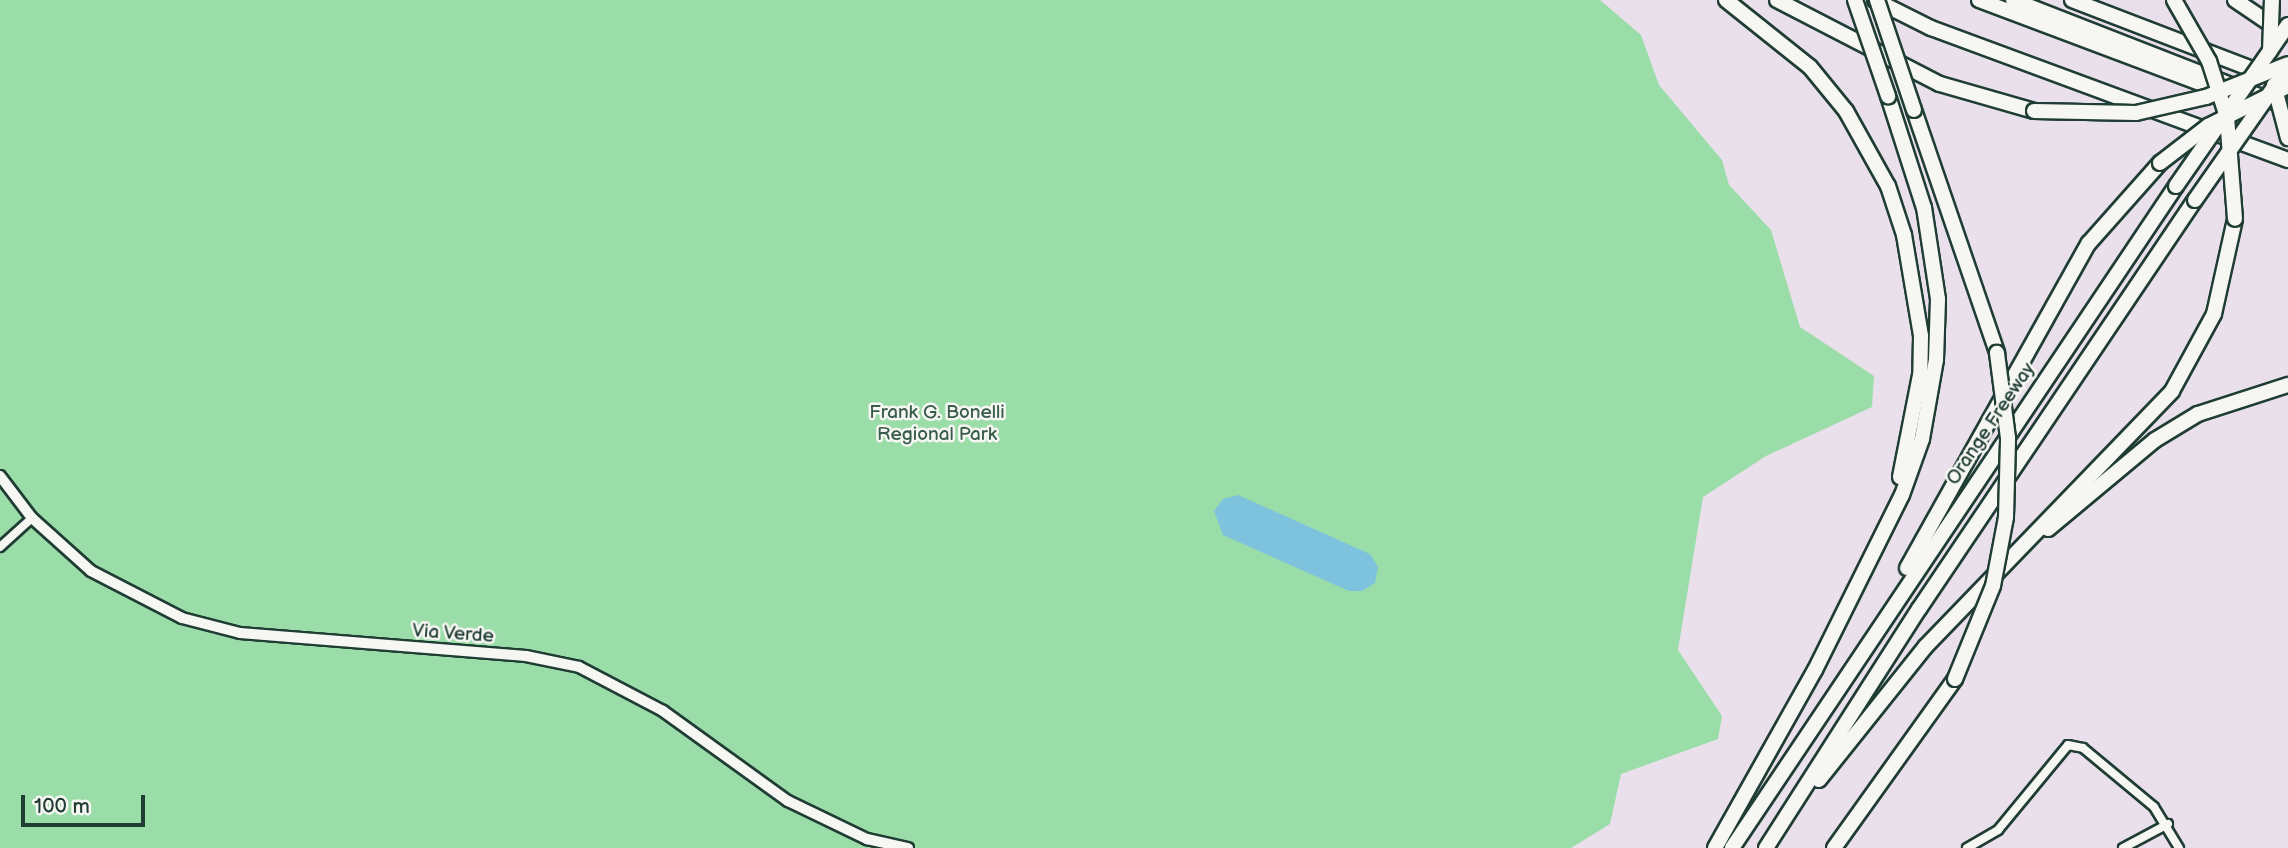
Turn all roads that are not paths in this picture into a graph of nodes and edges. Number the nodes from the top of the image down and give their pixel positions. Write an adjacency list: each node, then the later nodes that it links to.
1 (1726, 0): 22 (highway)
2 (1777, 0): 13 (highway, bridge)
3 (1855, 0): 22 (highway, bridge)
4 (1876, 0): 18 (highway); 32 (highway, bridge)
5 (1979, 0): 16 (highway)
6 (2013, 0): 15 (highway)
7 (2072, 0): 14 (highway)
8 (2174, 0): 23 (highway, bridge)
9 (2235, 0): 12 (highway)
10 (2272, 0): 17 (highway, bridge)
11 (2288, 25): 25 (highway, Orange Freeway, bridge)
12 (2288, 35)
13 (2288, 65): 26 (highway, bridge)
14 (2288, 85): 25 (highway, bridge)
15 (2288, 107)
16 (2288, 117)
17 (2288, 138)
18 (2288, 160)
19 (2288, 385): 23 (highway)
20 (0, 476): 21 (main road, Via Verde)
21 (32, 518): 24 (street); 28 (main road, Via Verde)
22 (1884, 527): 29 (highway)
23 (2024, 545): 26 (highway)
24 (0, 547)
25 (1862, 649): 30 (highway, Orange Freeway)
26 (1790, 808): 31 (highway)
27 (2168, 824): 33 (street); 34 (street); 35 (street)
28 (908, 848)
29 (1715, 848)
30 (1732, 848)
31 (1766, 848)
32 (1834, 848)
33 (1967, 848)
34 (2123, 848)
35 (2179, 848)

